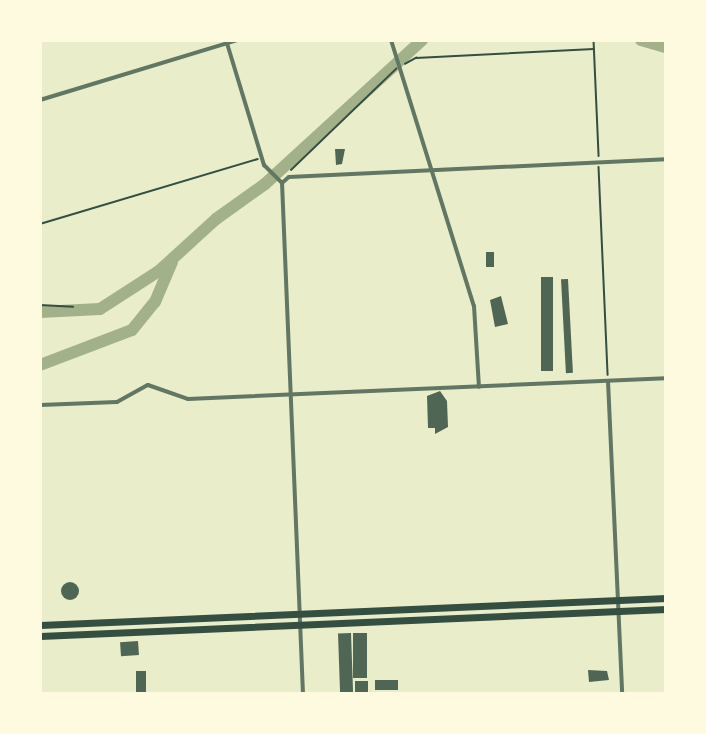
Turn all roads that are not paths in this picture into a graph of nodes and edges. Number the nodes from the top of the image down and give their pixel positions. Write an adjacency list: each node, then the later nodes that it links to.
1 (237, 40): 3 (street)
2 (391, 40): 6 (street)
3 (227, 42): 4 (street); 7 (street)
4 (40, 100)
5 (666, 159): 6 (street)
6 (431, 169): 7 (street); 10 (street)
7 (281, 181): 11 (street)
8 (666, 378): 9 (street)
9 (608, 381): 10 (street); 14 (street)
10 (479, 387): 11 (street)
11 (291, 394): 12 (street); 17 (street)
12 (40, 405)
13 (666, 598): 14 (highway)
14 (618, 600): 16 (street); 17 (highway)
15 (666, 609): 16 (highway)
16 (618, 611): 18 (highway); 22 (street)
17 (300, 614): 18 (street); 19 (highway)
18 (300, 624): 20 (highway); 21 (street)
19 (40, 625)
20 (40, 636)
21 (303, 693)
22 (622, 693)

